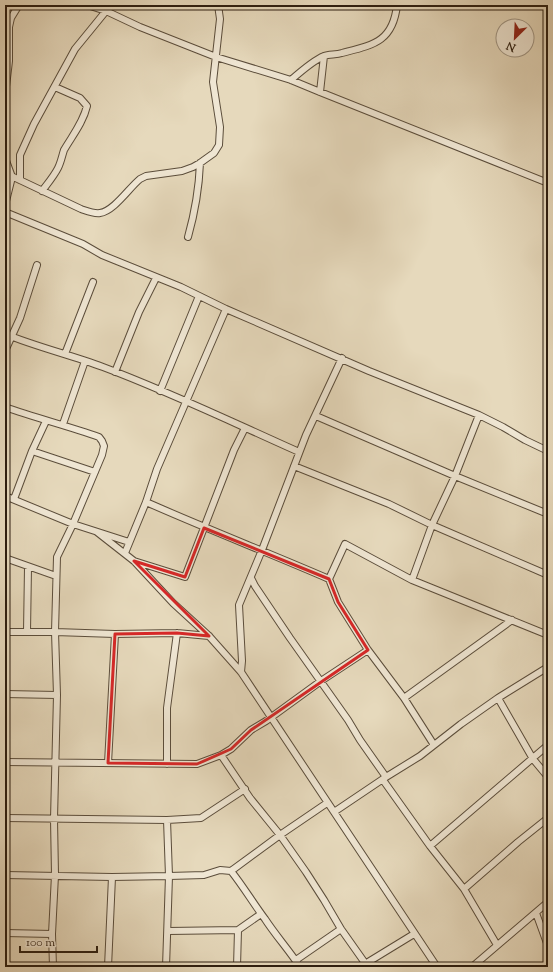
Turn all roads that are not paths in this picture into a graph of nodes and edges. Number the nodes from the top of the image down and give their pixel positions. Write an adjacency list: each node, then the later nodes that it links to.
1 (19, 5): 6 (street)
2 (87, 5): 5 (street)
3 (218, 5): 8 (street)
4 (397, 5): 7 (street)
5 (106, 11): 8 (street); 10 (street)
6 (8, 22): 12 (street)
7 (324, 56): 9 (street); 11 (street)
8 (216, 57): 9 (street); 14 (street)
9 (291, 80): 11 (street)
10 (55, 86): 17 (street); 19 (street)
11 (320, 92): 18 (street)
12 (5, 95)
13 (5, 149): 16 (street)
14 (200, 163): 19 (street); 22 (street)
15 (5, 173): 16 (street)
16 (12, 177): 17 (street); 20 (street)
17 (20, 180): 19 (street)
18 (548, 183)
19 (42, 191)
20 (5, 205)
21 (5, 212): 24 (street)
22 (188, 237)
23 (37, 265): 29 (street)
24 (156, 278): 26 (street); 34 (street)
25 (93, 282): 31 (street)
26 (199, 296): 27 (street); 35 (street)
27 (226, 309): 32 (street); 36 (street)
28 (5, 334): 29 (street)
29 (12, 337): 30 (street); 31 (street)
30 (5, 351)
31 (65, 354): 33 (street)
32 (342, 358): 38 (street); 39 (street)
33 (85, 361): 34 (street); 41 (street)
34 (115, 372): 35 (street)
35 (160, 391): 36 (street)
36 (187, 401): 42 (street); 51 (street)
37 (5, 407): 40 (street)
38 (479, 415): 44 (street); 48 (street)
39 (316, 416): 45 (street); 48 (street)
40 (46, 421): 41 (street); 43 (street)
41 (63, 424): 47 (street)
42 (245, 428): 45 (street); 55 (street)
43 (32, 450): 47 (street); 50 (street)
44 (548, 451)
45 (299, 452): 46 (street)
46 (294, 466): 54 (street); 58 (street)
47 (95, 472): 53 (street)
48 (455, 476): 52 (street); 54 (street)
49 (5, 496): 50 (street)
50 (14, 499): 53 (street)
51 (146, 502): 55 (street); 57 (street)
52 (548, 514)
53 (73, 524): 56 (street); 64 (street)
54 (432, 525): 63 (street); 67 (street)
55 (204, 528): 58 (street); 61 (street)
56 (98, 532): 57 (street); 59 (street)
57 (129, 542): 59 (street)
58 (262, 550): 65 (street); 66 (street)
59 (125, 553): 61 (street)
60 (5, 558): 62 (street)
61 (134, 561): 75 (street)
62 (28, 567): 64 (street); 70 (street)
63 (548, 575)
64 (56, 576): 71 (street)
65 (251, 578): 78 (street); 79 (street)
66 (329, 579): 67 (street); 76 (street)
67 (412, 580): 68 (street)
68 (512, 620): 74 (street); 82 (street)
69 (5, 632): 70 (street)
70 (27, 632): 71 (street)
71 (56, 632): 73 (street); 81 (street)
72 (177, 633): 73 (street); 75 (street); 92 (street)
73 (115, 634): 91 (street)
74 (548, 634)
75 (209, 636): 78 (street)
76 (368, 650): 79 (street); 82 (street)
77 (548, 667): 83 (street)
78 (241, 672): 84 (street)
79 (321, 681): 84 (street); 93 (street)
80 (5, 694): 81 (street)
81 (57, 695): 90 (street)
82 (404, 698): 85 (street)
83 (498, 698): 85 (street); 88 (street)
84 (271, 717): 87 (street); 96 (street)
85 (434, 745): 93 (street)
86 (548, 745): 88 (street)
87 (221, 754): 92 (street); 95 (street)
88 (533, 759): 94 (street); 103 (street)
89 (5, 762): 90 (street)
90 (55, 763): 91 (street); 100 (street)
91 (108, 763): 92 (street)
92 (167, 764)
93 (384, 778): 97 (street); 103 (street)
94 (548, 778)
95 (245, 789): 101 (street); 102 (street)
96 (327, 803): 97 (street); 102 (street)
97 (334, 812): 118 (street)
98 (5, 818): 100 (street)
99 (548, 818): 109 (street)
100 (54, 819): 101 (street); 106 (street)
101 (167, 820): 107 (street)
102 (280, 835): 104 (street); 113 (street)
103 (430, 846): 109 (street)
104 (231, 871): 107 (street); 112 (street)
105 (5, 875): 106 (street)
106 (55, 875): 108 (street); 117 (street)
107 (169, 876): 108 (street); 114 (street)
108 (112, 877): 124 (street)
109 (464, 890): 119 (street)
110 (548, 902): 111 (street)
111 (536, 913): 119 (street); 120 (street)
112 (261, 914): 115 (street); 121 (street)
113 (341, 929): 121 (street); 122 (street)
114 (168, 930): 115 (street); 125 (street)
115 (238, 930): 126 (street)
116 (5, 933): 117 (street)
117 (52, 934): 123 (street)
118 (414, 934): 122 (street); 128 (street)
119 (497, 945): 129 (street)
120 (548, 946)
121 (296, 960): 127 (street)
122 (362, 965)
123 (53, 967)
124 (108, 967)
125 (166, 967)
126 (237, 967)
127 (300, 967)
128 (437, 967)
129 (472, 967)

